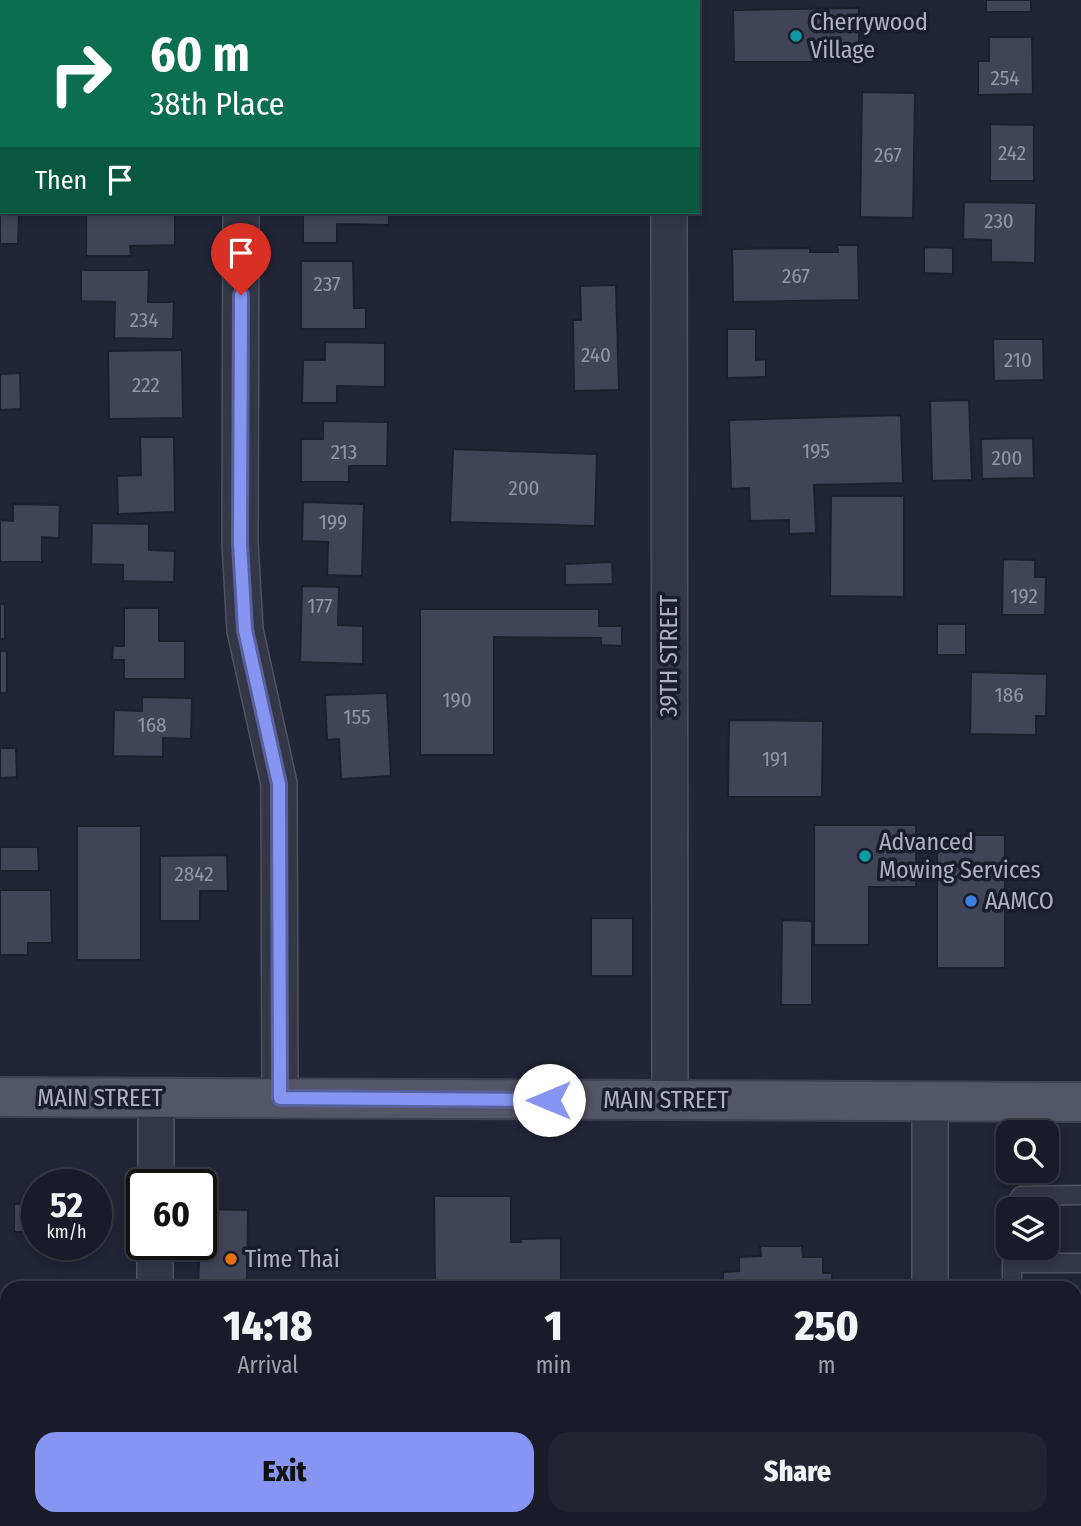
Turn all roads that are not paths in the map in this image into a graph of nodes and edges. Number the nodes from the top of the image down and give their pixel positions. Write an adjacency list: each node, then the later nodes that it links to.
1 (241, 214): 5 (street)
2 (669, 214): 6 (street, 39TH STREET)
3 (0, 1097): 4 (main road, MAIN STREET)
4 (156, 1098): 5 (main road, MAIN STREET); 9 (street)
5 (280, 1098): 6 (main road, MAIN STREET)
6 (670, 1100): 7 (main road, MAIN STREET)
7 (930, 1101): 8 (main road, MAIN STREET); 17 (street)
8 (1081, 1102)
9 (156, 1169)
10 (1081, 1195): 11 (lane)
11 (1024, 1197)
12 (155, 1260): 16 (street)
13 (1012, 1260): 18 (lane)
14 (1055, 1260): 15 (lane)
15 (1081, 1263)
16 (155, 1281)
17 (930, 1281)
18 (1012, 1281)

